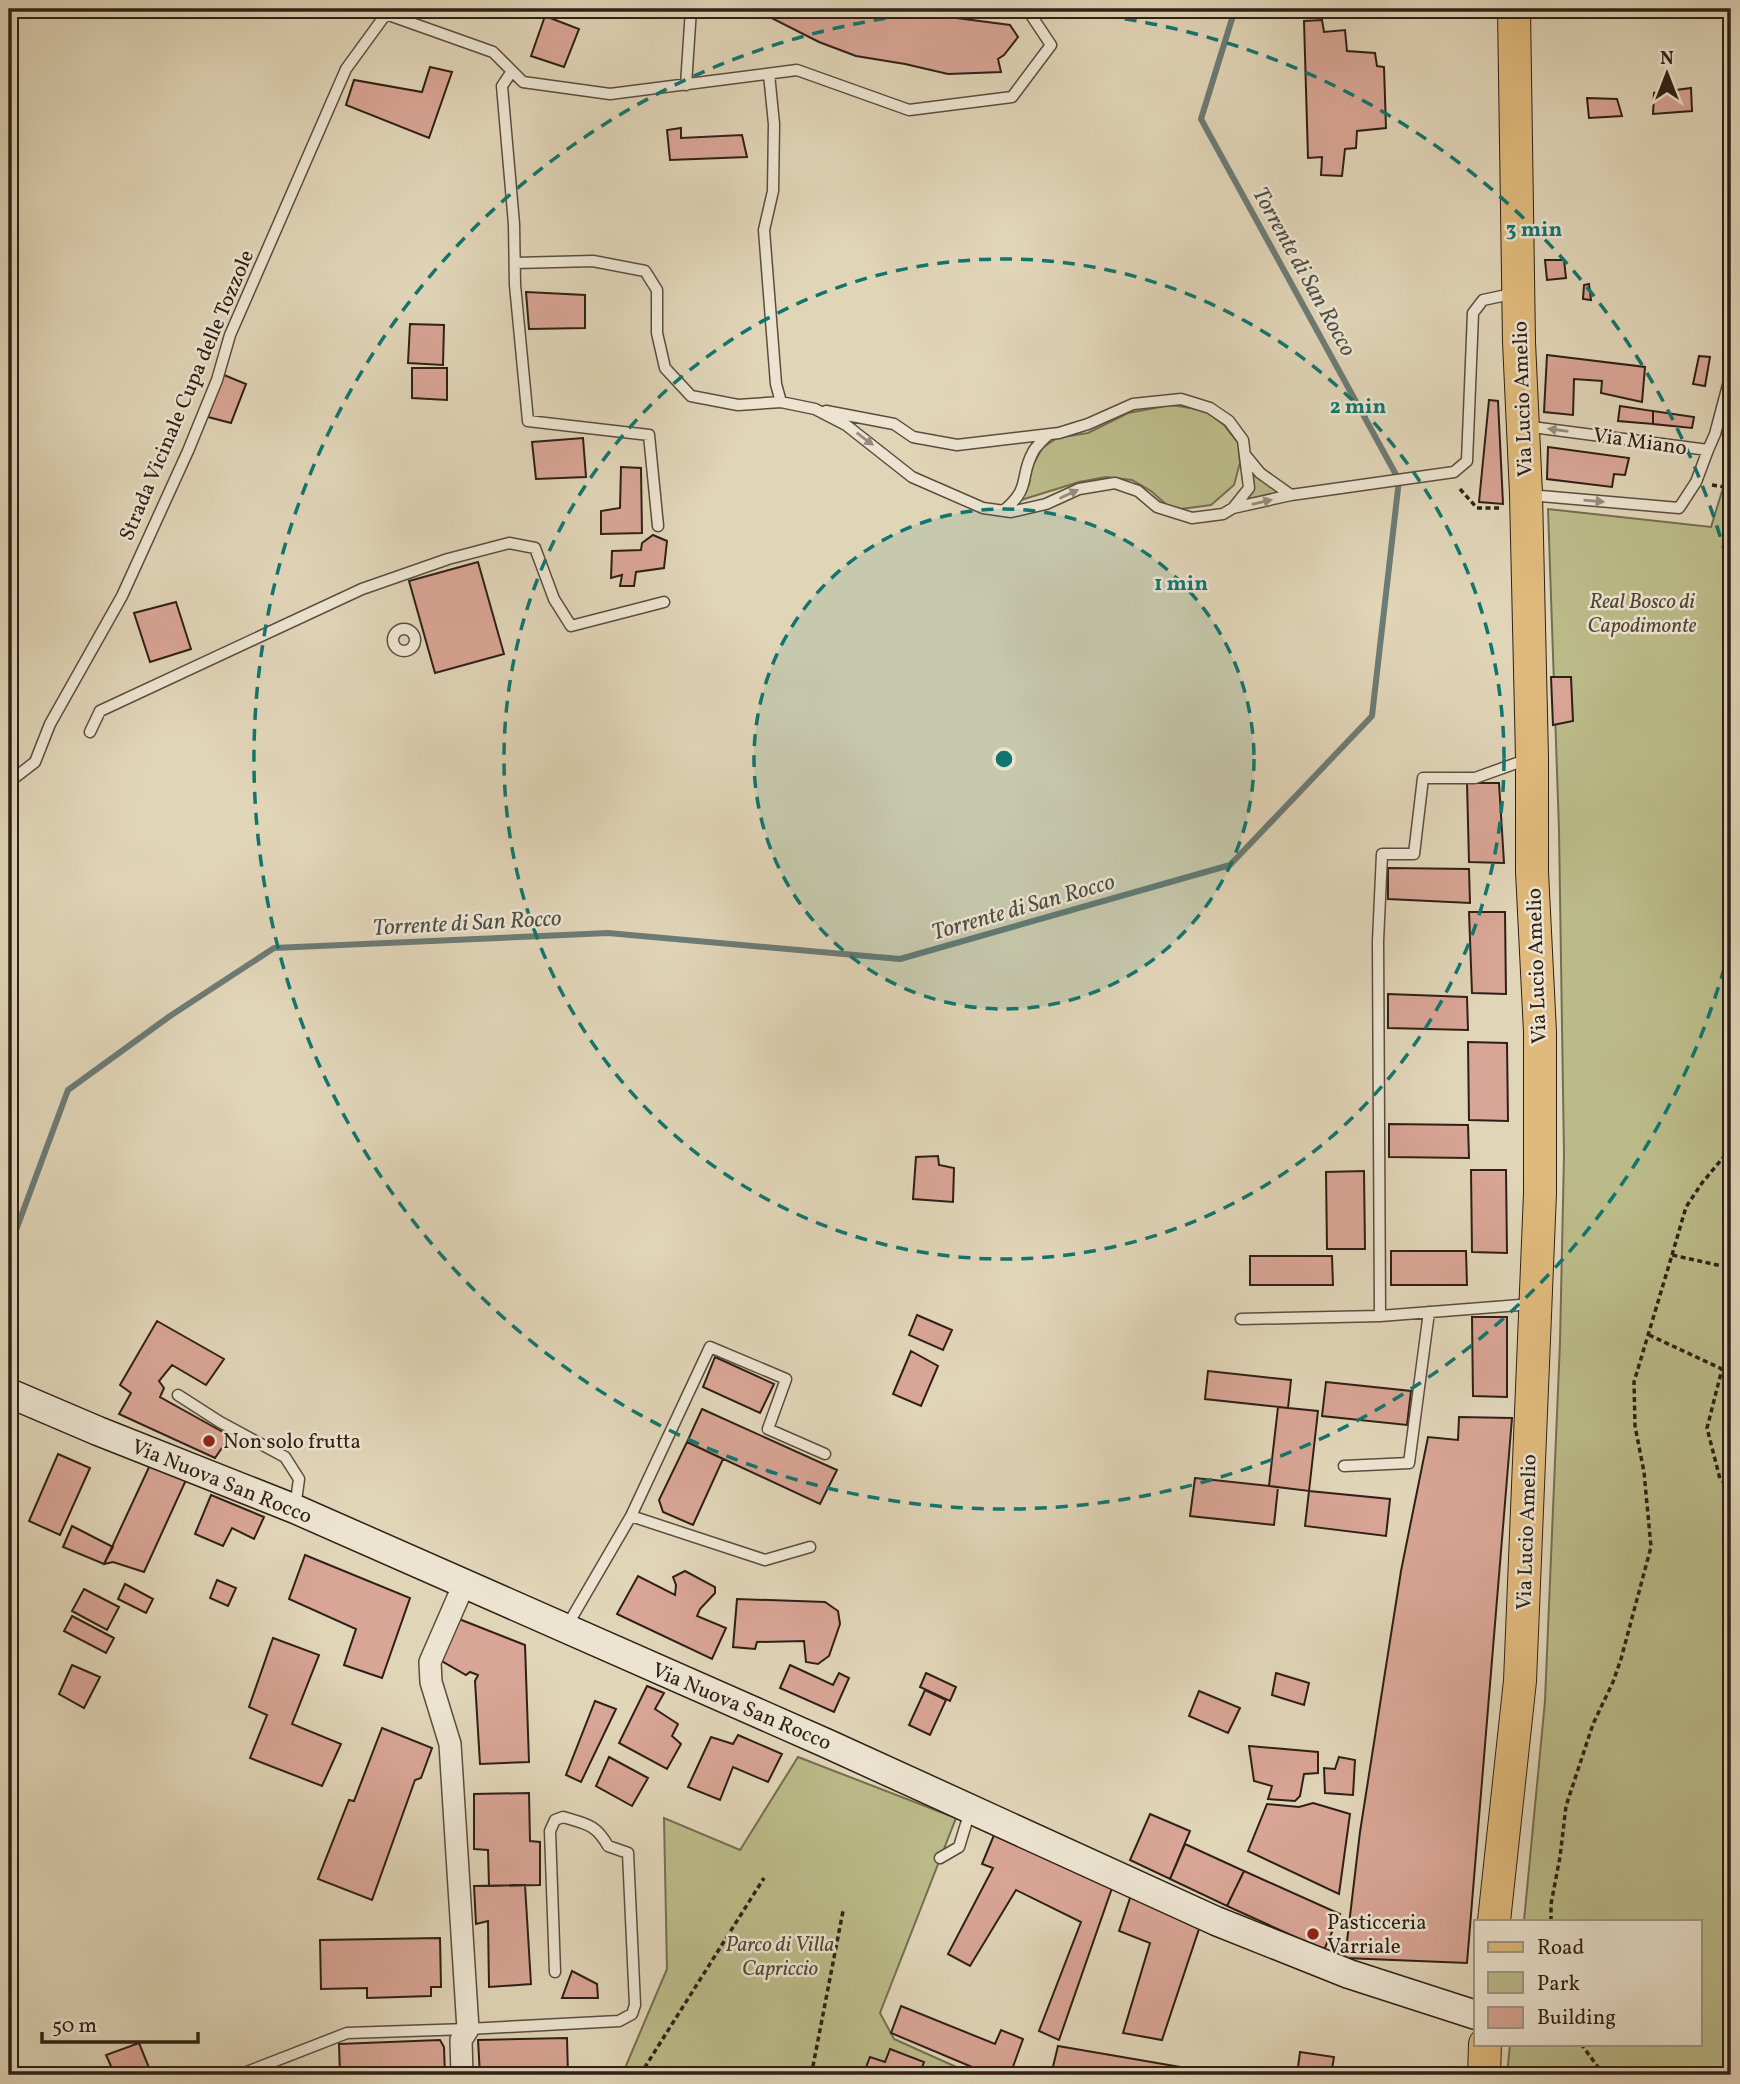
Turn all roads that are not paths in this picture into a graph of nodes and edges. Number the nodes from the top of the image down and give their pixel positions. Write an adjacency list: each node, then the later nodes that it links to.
1 (691, 9): 6 (lane)
2 (1027, 9): 5 (lane)
3 (1514, 9): 8 (main road, Via Lucio Amelio)
4 (512, 72): 6 (lane); 7 (lane); 24 (lane, Strada Vicinale Cupa delle Tozzole)
5 (769, 74): 6 (lane); 10 (lane)
6 (686, 85)
7 (515, 263): 10 (lane); 20 (lane)
8 (1519, 292): 12 (main road, Via Lucio Amelio); 16 (lane)
9 (1731, 374): 14 (lane)
10 (781, 402): 11 (lane)
11 (815, 409): 13 (lane); 19 (lane, one-way to 19)
12 (1523, 425): 14 (lane, Via Miano, one-way to 12); 17 (main road, Via Lucio Amelio)
13 (1048, 435): 15 (lane); 19 (lane)
14 (1707, 450): 17 (lane, Via Miano, one-way to 14)
15 (1246, 456): 16 (lane); 18 (lane)
16 (1291, 495): 18 (lane, one-way to 16)
17 (1518, 501): 23 (main road, Via Lucio Amelio)
18 (1233, 508): 19 (lane, one-way to 18)
19 (1003, 511)
20 (658, 526)
21 (664, 602): 22 (lane)
22 (90, 732)
23 (1532, 758): 25 (main road, Via Lucio Amelio); 27 (lane)
24 (9, 782)
25 (1535, 1304): 26 (lane); 40 (main road, Via Lucio Amelio)
26 (1429, 1312): 27 (lane); 32 (lane)
27 (1380, 1316): 28 (lane)
28 (1241, 1319)
29 (9, 1393): 33 (main road, Via Nuova San Rocco)
30 (178, 1395): 33 (lane)
31 (825, 1454): 34 (lane)
32 (1344, 1466)
33 (295, 1509): 36 (main road, Via Nuova San Rocco)
34 (631, 1516): 35 (lane); 37 (lane)
35 (810, 1547)
36 (464, 1584): 37 (main road, Via Nuova San Rocco); 43 (street)
37 (565, 1629): 38 (main road, Via Nuova San Rocco)
38 (971, 1808): 39 (lane); 42 (main road, Via Nuova San Rocco)
39 (940, 1858)
40 (1494, 1920)
41 (555, 1972): 43 (lane)
42 (1474, 2014)
43 (468, 2029): 45 (lane); 46 (street)
44 (1485, 2046): 47 (main road)
45 (239, 2075)
46 (462, 2075)
47 (1484, 2075)

